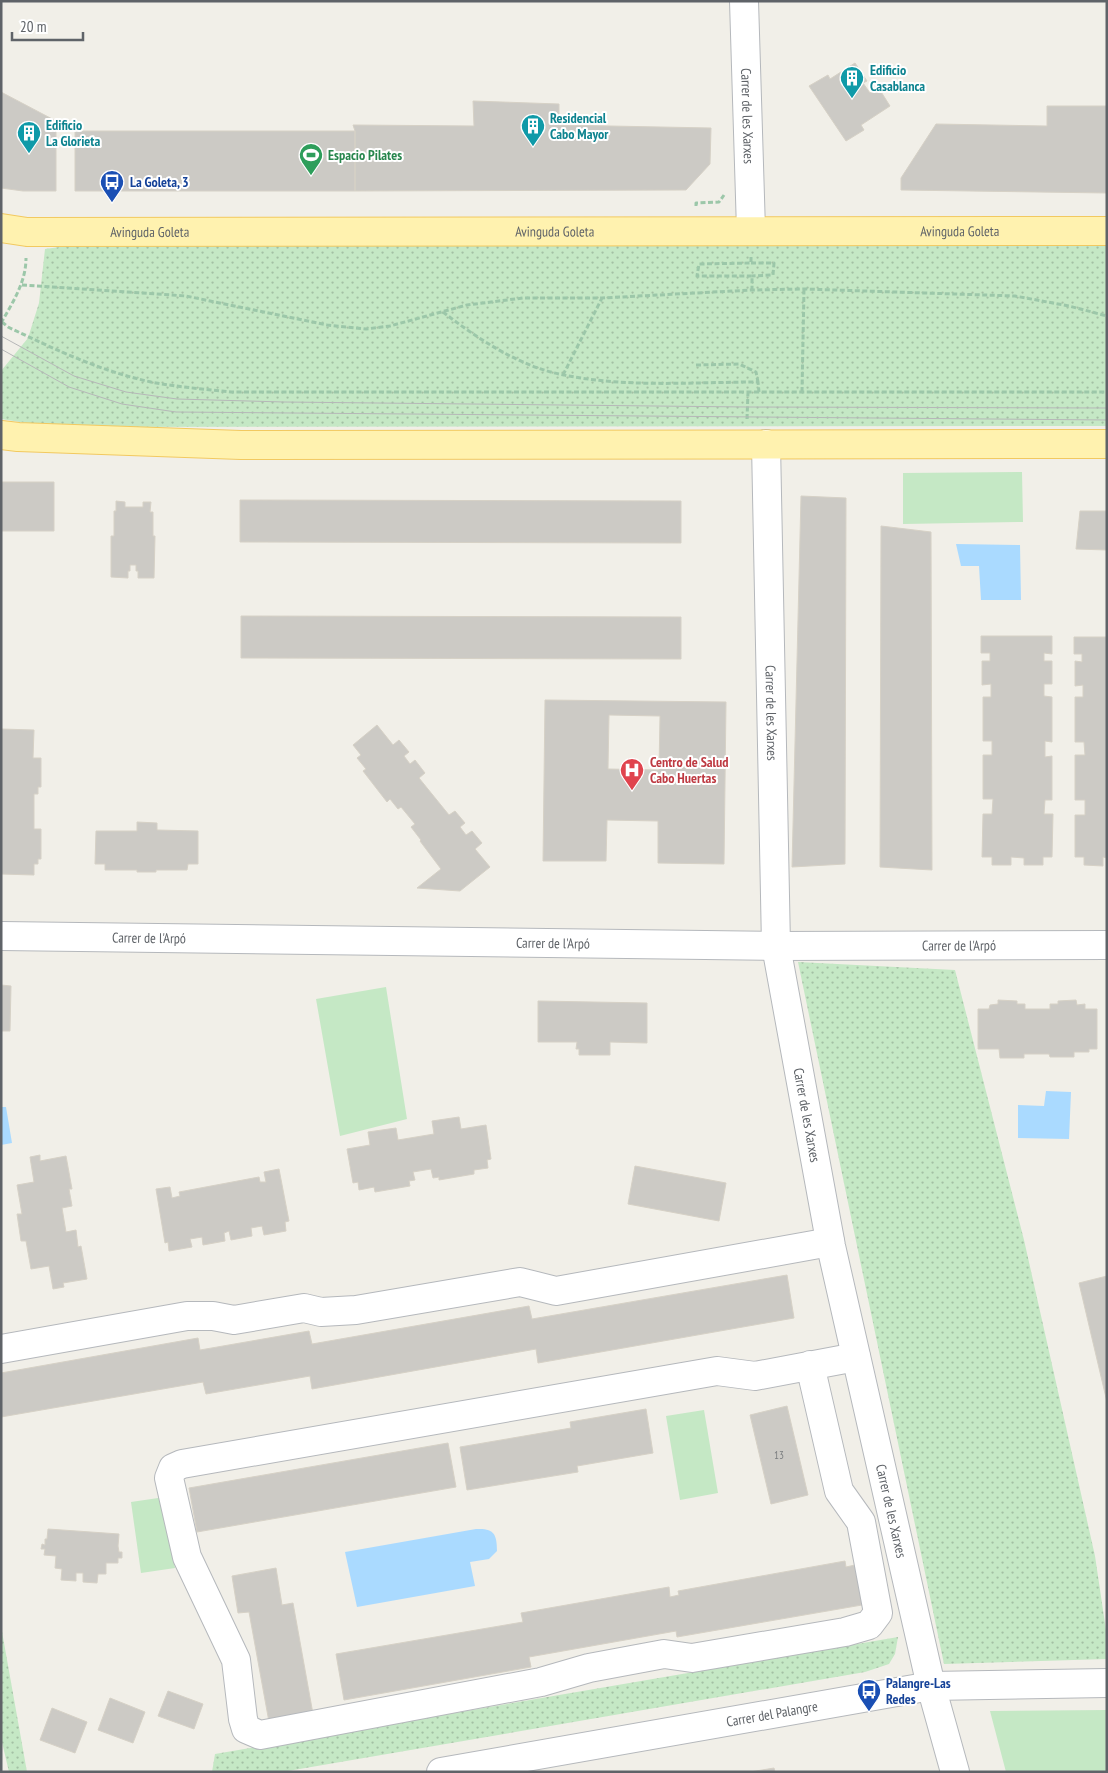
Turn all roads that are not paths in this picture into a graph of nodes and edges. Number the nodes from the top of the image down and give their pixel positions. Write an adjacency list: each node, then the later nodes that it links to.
1 (744, 1): 4 (street, Carrer de les Xarxes)
2 (14, 230): 4 (main road, Avinguda Goleta)
3 (1107, 231): 4 (main road, Avinguda Goleta)
4 (751, 241)
5 (1, 435): 6 (main road)
6 (766, 444): 7 (main road); 10 (street, Carrer de les Xarxes)
7 (1107, 444)
8 (1, 936): 10 (street, Carrer de l'Arpó)
9 (1107, 945): 10 (street, Carrer de l'Arpó)
10 (776, 946): 11 (street, Carrer de les Xarxes)
11 (830, 1242): 12 (street); 13 (street, Carrer de les Xarxes)
12 (1, 1349)
13 (856, 1357): 14 (street); 16 (street, Carrer de les Xarxes)
14 (810, 1365): 14 (street)
15 (1107, 1683): 16 (street, Carrer del Palangre)
16 (931, 1686): 17 (street, Carrer del Palangre); 18 (street, Carrer de les Xarxes)
17 (440, 1772)
18 (955, 1772)

